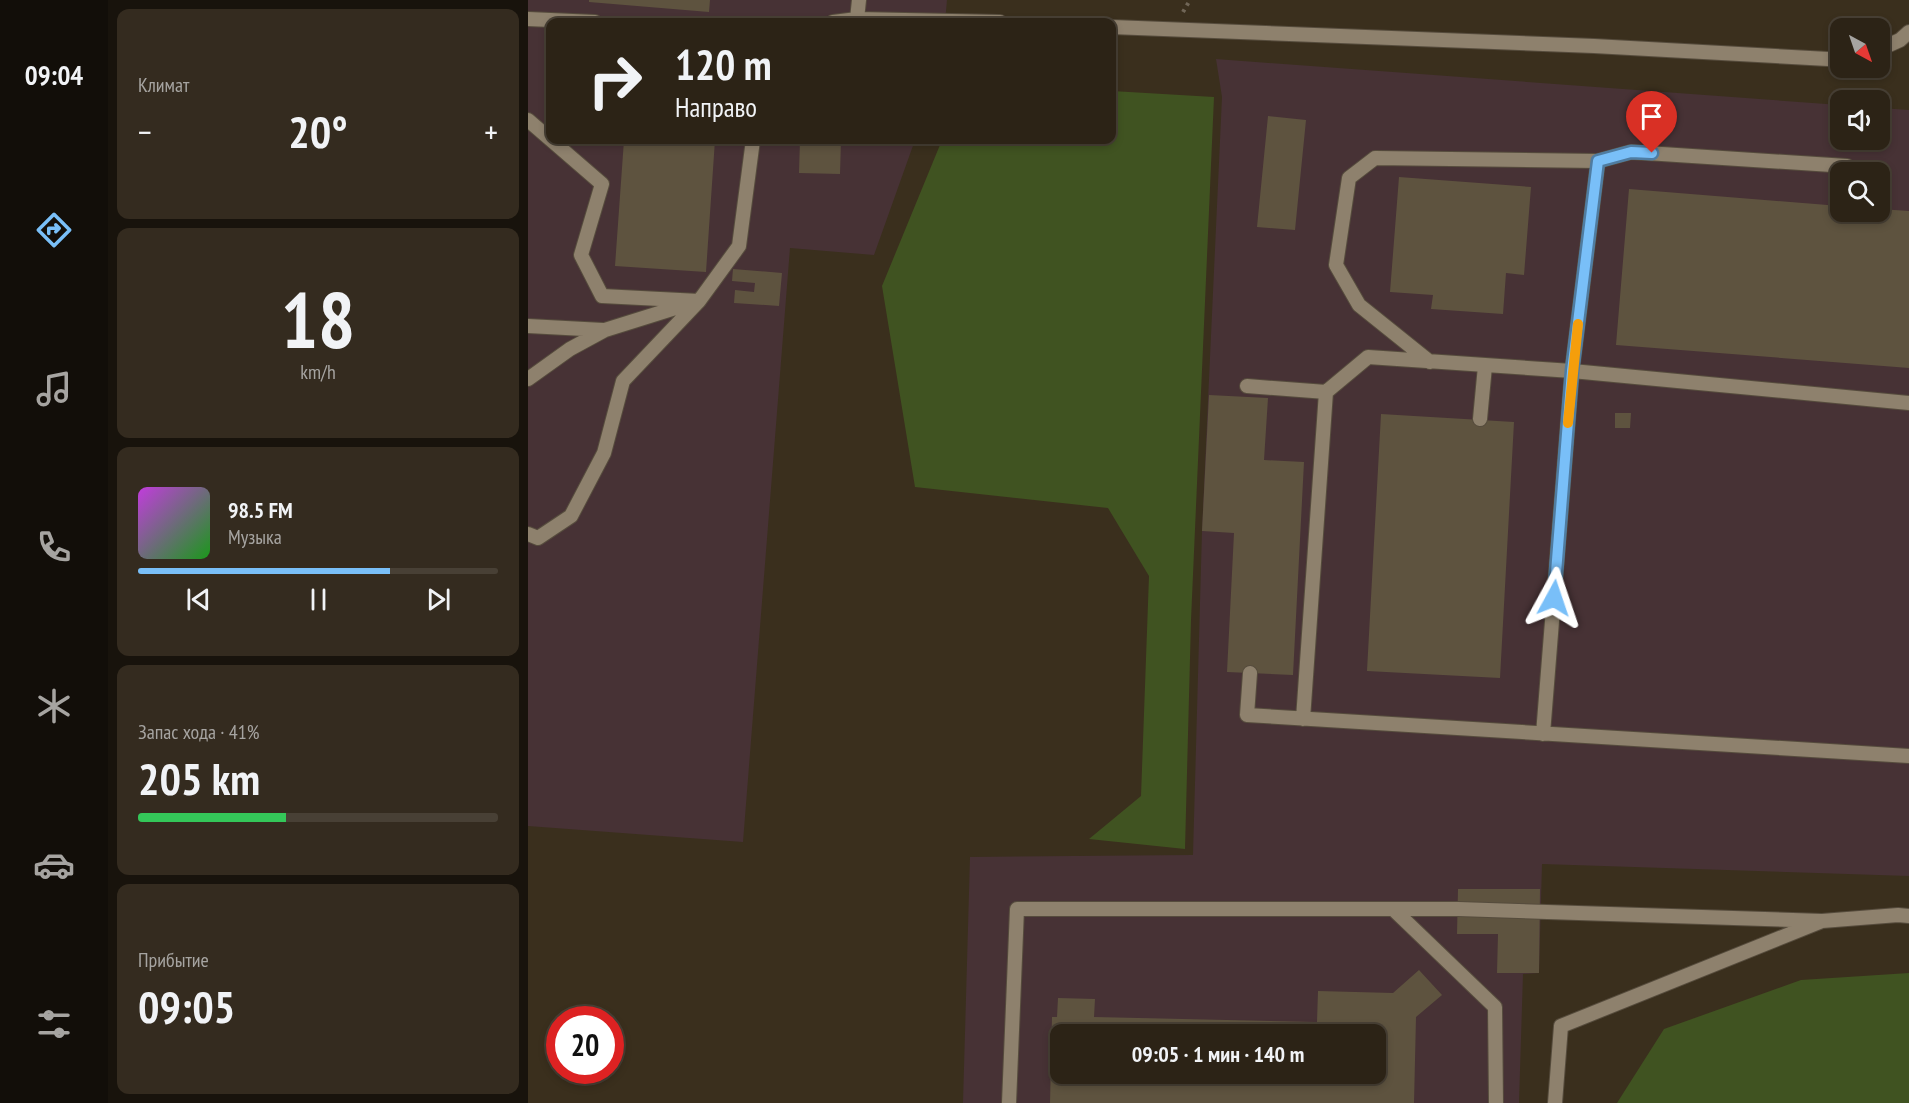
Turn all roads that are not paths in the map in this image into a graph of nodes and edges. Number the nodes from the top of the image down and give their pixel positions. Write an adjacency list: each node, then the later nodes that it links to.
1 (860, 0): 2 (lane)
2 (857, 18)
3 (528, 19): 4 (lane)
4 (546, 20)
5 (1116, 27): 8 (lane)
6 (1909, 32): 7 (lane)
7 (1890, 44)
8 (1830, 59)
9 (528, 120): 10 (lane)
10 (546, 136)
11 (556, 144): 15 (lane)
12 (752, 144): 15 (lane)
13 (1598, 161): 14 (lane); 18 (lane); 20 (lane)
14 (1830, 165)
15 (699, 301): 17 (lane); 26 (lane)
16 (528, 326): 17 (lane)
17 (605, 330): 21 (lane)
18 (1430, 362): 19 (lane); 23 (lane)
19 (1485, 366): 20 (lane); 25 (lane)
20 (1572, 371): 24 (lane); 29 (lane)
21 (528, 378)
22 (1247, 386): 23 (lane)
23 (1326, 392): 28 (lane)
24 (1909, 403)
25 (1480, 419)
26 (528, 534)
27 (1250, 673): 28 (lane)
28 (1303, 718): 29 (lane)
29 (1543, 734): 30 (lane)
30 (1909, 756)
31 (1393, 909): 33 (lane); 34 (lane); 35 (lane)
32 (1909, 916): 33 (lane)
33 (1822, 921): 36 (lane)
34 (1009, 1103)
35 (1496, 1103)
36 (1555, 1103)

